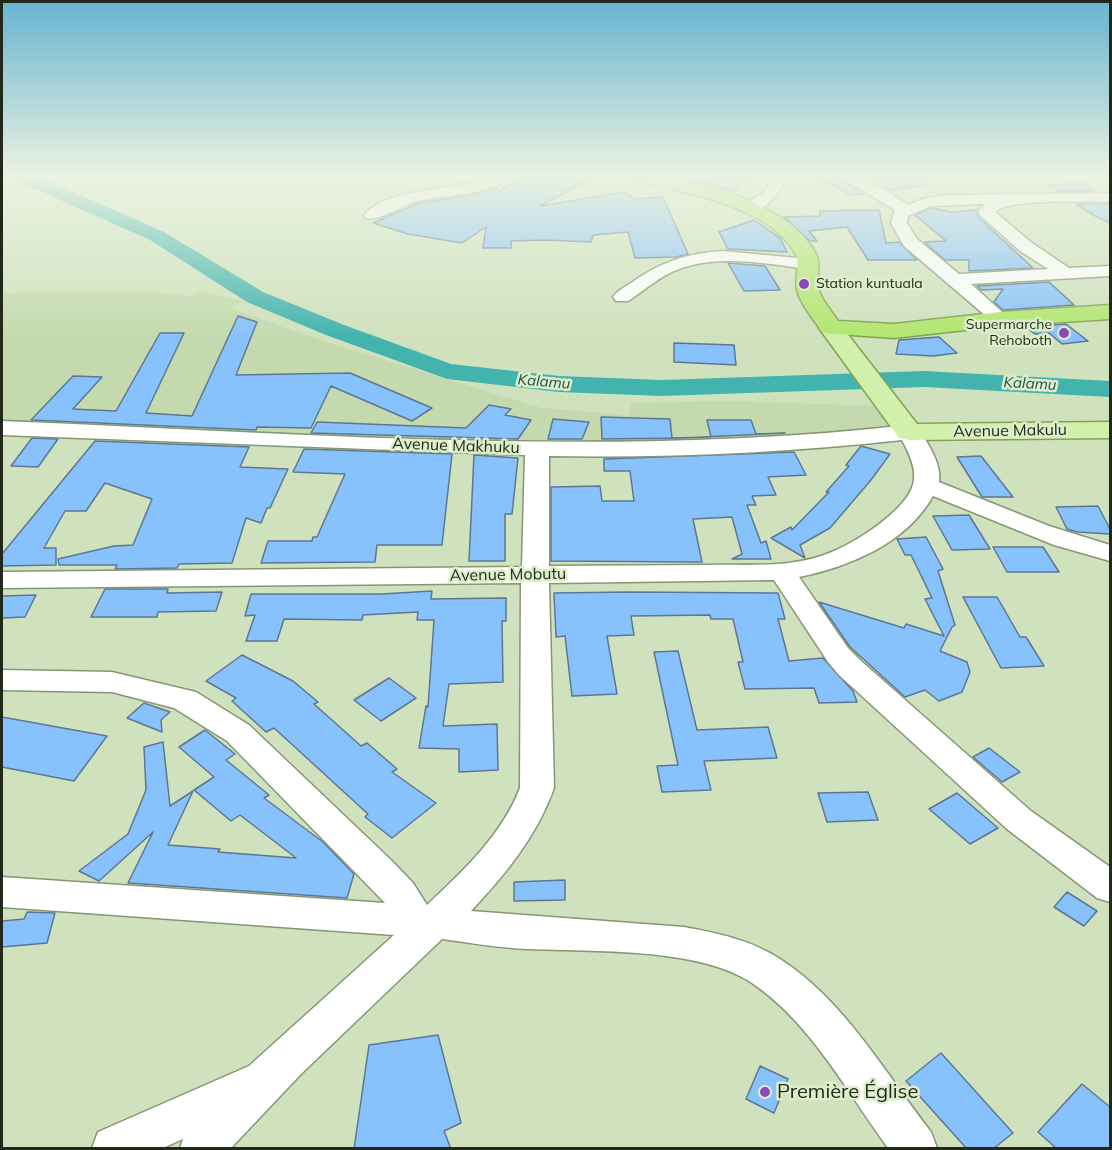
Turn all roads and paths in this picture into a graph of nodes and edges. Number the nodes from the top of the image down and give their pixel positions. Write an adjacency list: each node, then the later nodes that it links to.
1 (782, 230): 4 (highway)
2 (902, 230): 7 (street)
3 (1006, 230): 6 (street)
4 (809, 270): 8 (street); 12 (highway)
5 (1110, 272): 6 (street)
6 (1066, 274): 7 (street)
7 (953, 280): 10 (street)
8 (622, 297)
9 (1110, 312): 10 (highway)
10 (1001, 320): 11 (highway)
11 (975, 322): 12 (highway); 12 (highway)
12 (844, 334): 15 (main road)
13 (2, 428): 16 (street, Avenue Makhuku)
14 (1110, 430): 15 (main road, Avenue Makulu)
15 (909, 432): 16 (street, Avenue Makhuku); 17 (street)
16 (537, 450): 20 (street)
17 (926, 485): 18 (street); 19 (street, Avenue Mobutu)
18 (1110, 553)
19 (782, 572): 20 (street, Avenue Mobutu); 23 (street)
20 (535, 575): 21 (street, Avenue Mobutu); 25 (street)
21 (2, 580)
22 (2, 680): 25 (street)
23 (1110, 887)
24 (2, 892): 25 (street)
25 (426, 921): 26 (street); 27 (street)
26 (264, 1080): 28 (street); 29 (street)
27 (899, 1140)
28 (114, 1149)
29 (202, 1149)

